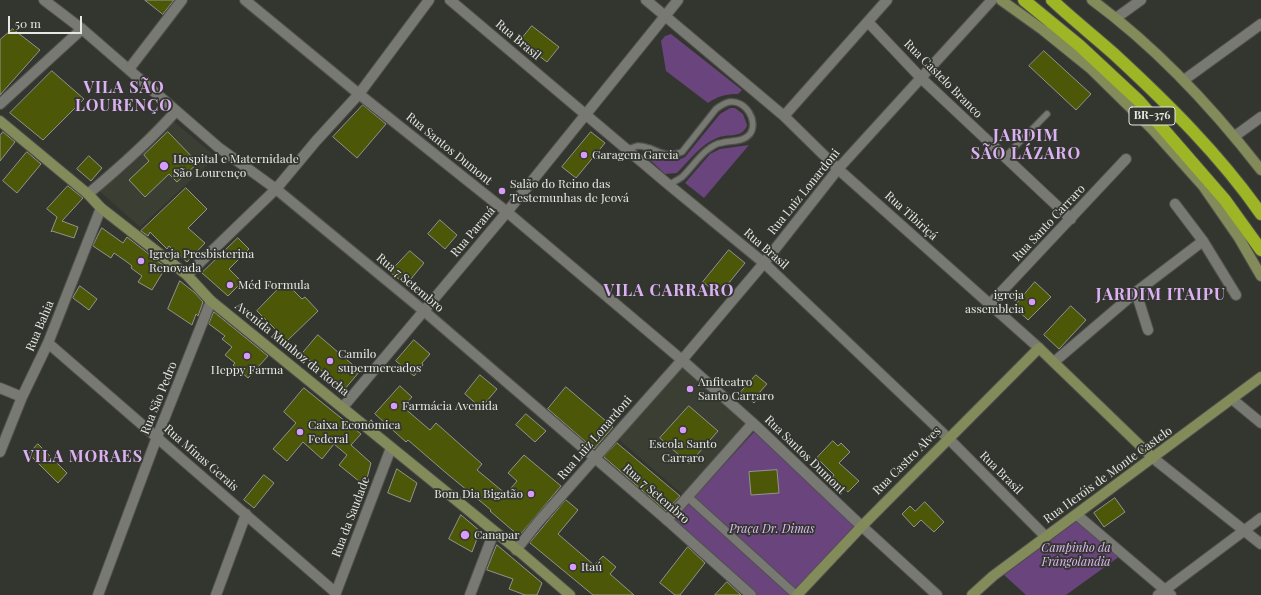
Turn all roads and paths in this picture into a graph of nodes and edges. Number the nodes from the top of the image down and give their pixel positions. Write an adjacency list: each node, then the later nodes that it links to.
1 (44, 0): 19 (street, Rua 7 Setembro)
2 (182, 0): 20 (street)
3 (429, 0): 23 (street)
4 (450, 0): 27 (street, Rua Brasil)
5 (646, 0): 15 (street, Rua Tibiriçá)
6 (678, 0): 15 (street, Rua Paraná)
7 (887, 0): 17 (street)
8 (992, 0): 21 (street, Rua Luiz Lonardoni)
9 (1002, 0): 49 (main road)
10 (1024, 0): 46 (highway, BR-376)
11 (1052, 0): 43 (highway, BR-376)
12 (1092, 0): 16 (main road)
13 (1141, 0): 16 (street)
14 (250, 1): 23 (street, Rua Santos Dumont)
15 (665, 15): 27 (street, Rua Paraná); 28 (street, Rua Tibiriçá)
16 (1116, 18): 22 (main road)
17 (868, 22): 21 (street, Rua Castelo Branco); 28 (street)
18 (1261, 24): 22 (street)
19 (82, 29): 20 (street, Rua 7 Setembro); 24 (street)
20 (129, 69): 25 (street, Rua 7 Setembro)
21 (922, 78): 33 (street, Rua Castelo Branco); 35 (street, Rua Luiz Lonardoni)
22 (1184, 80): 31 (main road)
23 (359, 94): 38 (street); 42 (street, Rua Santos Dumont)
24 (0, 104)
25 (176, 111): 38 (street, Rua 7 Setembro); 39 (street)
26 (1047, 114): 33 (lane)
27 (586, 115): 32 (street, Rua Brasil); 42 (street, Rua Paraná)
28 (784, 116): 35 (street, Rua Tibiriçá)
29 (1261, 117): 31 (street)
30 (0, 121): 39 (main road, Avenida Munhoz da Rocha)
31 (1235, 136): 36 (main road)
32 (628, 149): 37 (street, Rua Brasil); 37 (lane)
33 (1005, 157): 44 (street, Rua Castelo Branco)
34 (1126, 159): 44 (street, Rua Santo Carraro)
35 (838, 169): 47 (street, Rua Luiz Lonardoni); 53 (street, Rua Tibiriçá)
36 (1261, 170)
37 (669, 185): 47 (street, Rua Brasil)
38 (276, 189): 48 (street); 54 (street, Rua 7 Setembro)
39 (88, 194): 41 (main road, Avenida Munhoz da Rocha)
40 (1175, 204): 45 (street)
41 (101, 208): 48 (main road, Avenida Munhoz da Rocha); 56 (street, Rua Bahia)
42 (506, 212): 54 (street, Rua Paraná); 58 (street, Rua Santos Dumont)
43 (1261, 214)
44 (1071, 219): 53 (street, Rua Santo Carraro)
45 (1203, 241): 50 (street); 51 (street)
46 (1261, 250)
47 (764, 263): 58 (street, Rua Luiz Lonardoni); 68 (street, Rua Brasil)
48 (187, 275): 52 (main road, Avenida Munhoz da Rocha)
49 (1261, 276)
50 (1136, 292): 55 (street); 59 (street)
51 (1236, 295)
52 (212, 301): 64 (main road, Avenida Munhoz da Rocha); 67 (street, Rua São Pedro)
53 (990, 304): 57 (street, Rua Tibiriçá)
54 (424, 311): 64 (street, Rua Paraná); 71 (street, Rua 7 Setembro)
55 (1148, 330)
56 (48, 343): 62 (street, Rua Bahia); 67 (street, Rua Minas Gerais)
57 (1039, 348): 59 (main road, Rua Tibiriçá); 68 (main road, Rua Castro Alves)
58 (682, 360): 65 (street, Rua Santos Dumont); 71 (street, Rua Luiz Lonardoni)
59 (1054, 362): 72 (main road, Rua Tibiriçá)
60 (1260, 378): 63 (main road, Rua Heróis de Monte Castelo)
61 (0, 388): 62 (street)
62 (22, 397): 70 (street, Rua Bahia)
63 (1232, 399): 66 (street); 72 (main road, Rua Heróis de Monte Castelo)
64 (343, 407): 69 (main road, Avenida Munhoz da Rocha)
65 (753, 423): 73 (street); 78 (street, Rua Santos Dumont)
66 (1261, 423)
67 (157, 437): 74 (street, Rua Minas Gerais); 86 (street, Rua São Pedro)
68 (948, 438): 78 (main road, Rua Castro Alves); 81 (street, Rua Brasil)
69 (391, 448): 80 (main road, Avenida Munhoz da Rocha); 85 (street, Rua da Saudade)
70 (0, 452)
71 (595, 458): 77 (street, Rua 7 Setembro); 83 (street, Rua Luiz Lonardoni)
72 (1153, 458): 75 (main road, Rua Heróis de Monte Castelo); 79 (street)
73 (688, 497): 77 (street); 91 (street)
74 (246, 514): 85 (street, Rua Minas Gerais); 87 (street)
75 (1077, 515): 81 (main road, Rua Heróis de Monte Castelo); 84 (street)
76 (1261, 518): 79 (street)
77 (667, 520): 90 (street, Rua 7 Setembro)
78 (862, 526): 91 (main road, Rua Castro Alves); 92 (street, Rua Santos Dumont)
79 (1244, 530): 82 (street); 84 (street)
80 (494, 532): 83 (main road, Avenida Munhoz da Rocha); 88 (street)
81 (1046, 537): 93 (main road, Rua Heróis de Monte Castelo)
82 (1261, 544)
83 (516, 550): 89 (main road, Avenida Munhoz da Rocha)
84 (1165, 593)
85 (335, 594)
86 (98, 595)
87 (216, 595)
88 (470, 595)
89 (570, 595)
90 (751, 595)
91 (797, 595)
92 (937, 595)
93 (972, 595)

